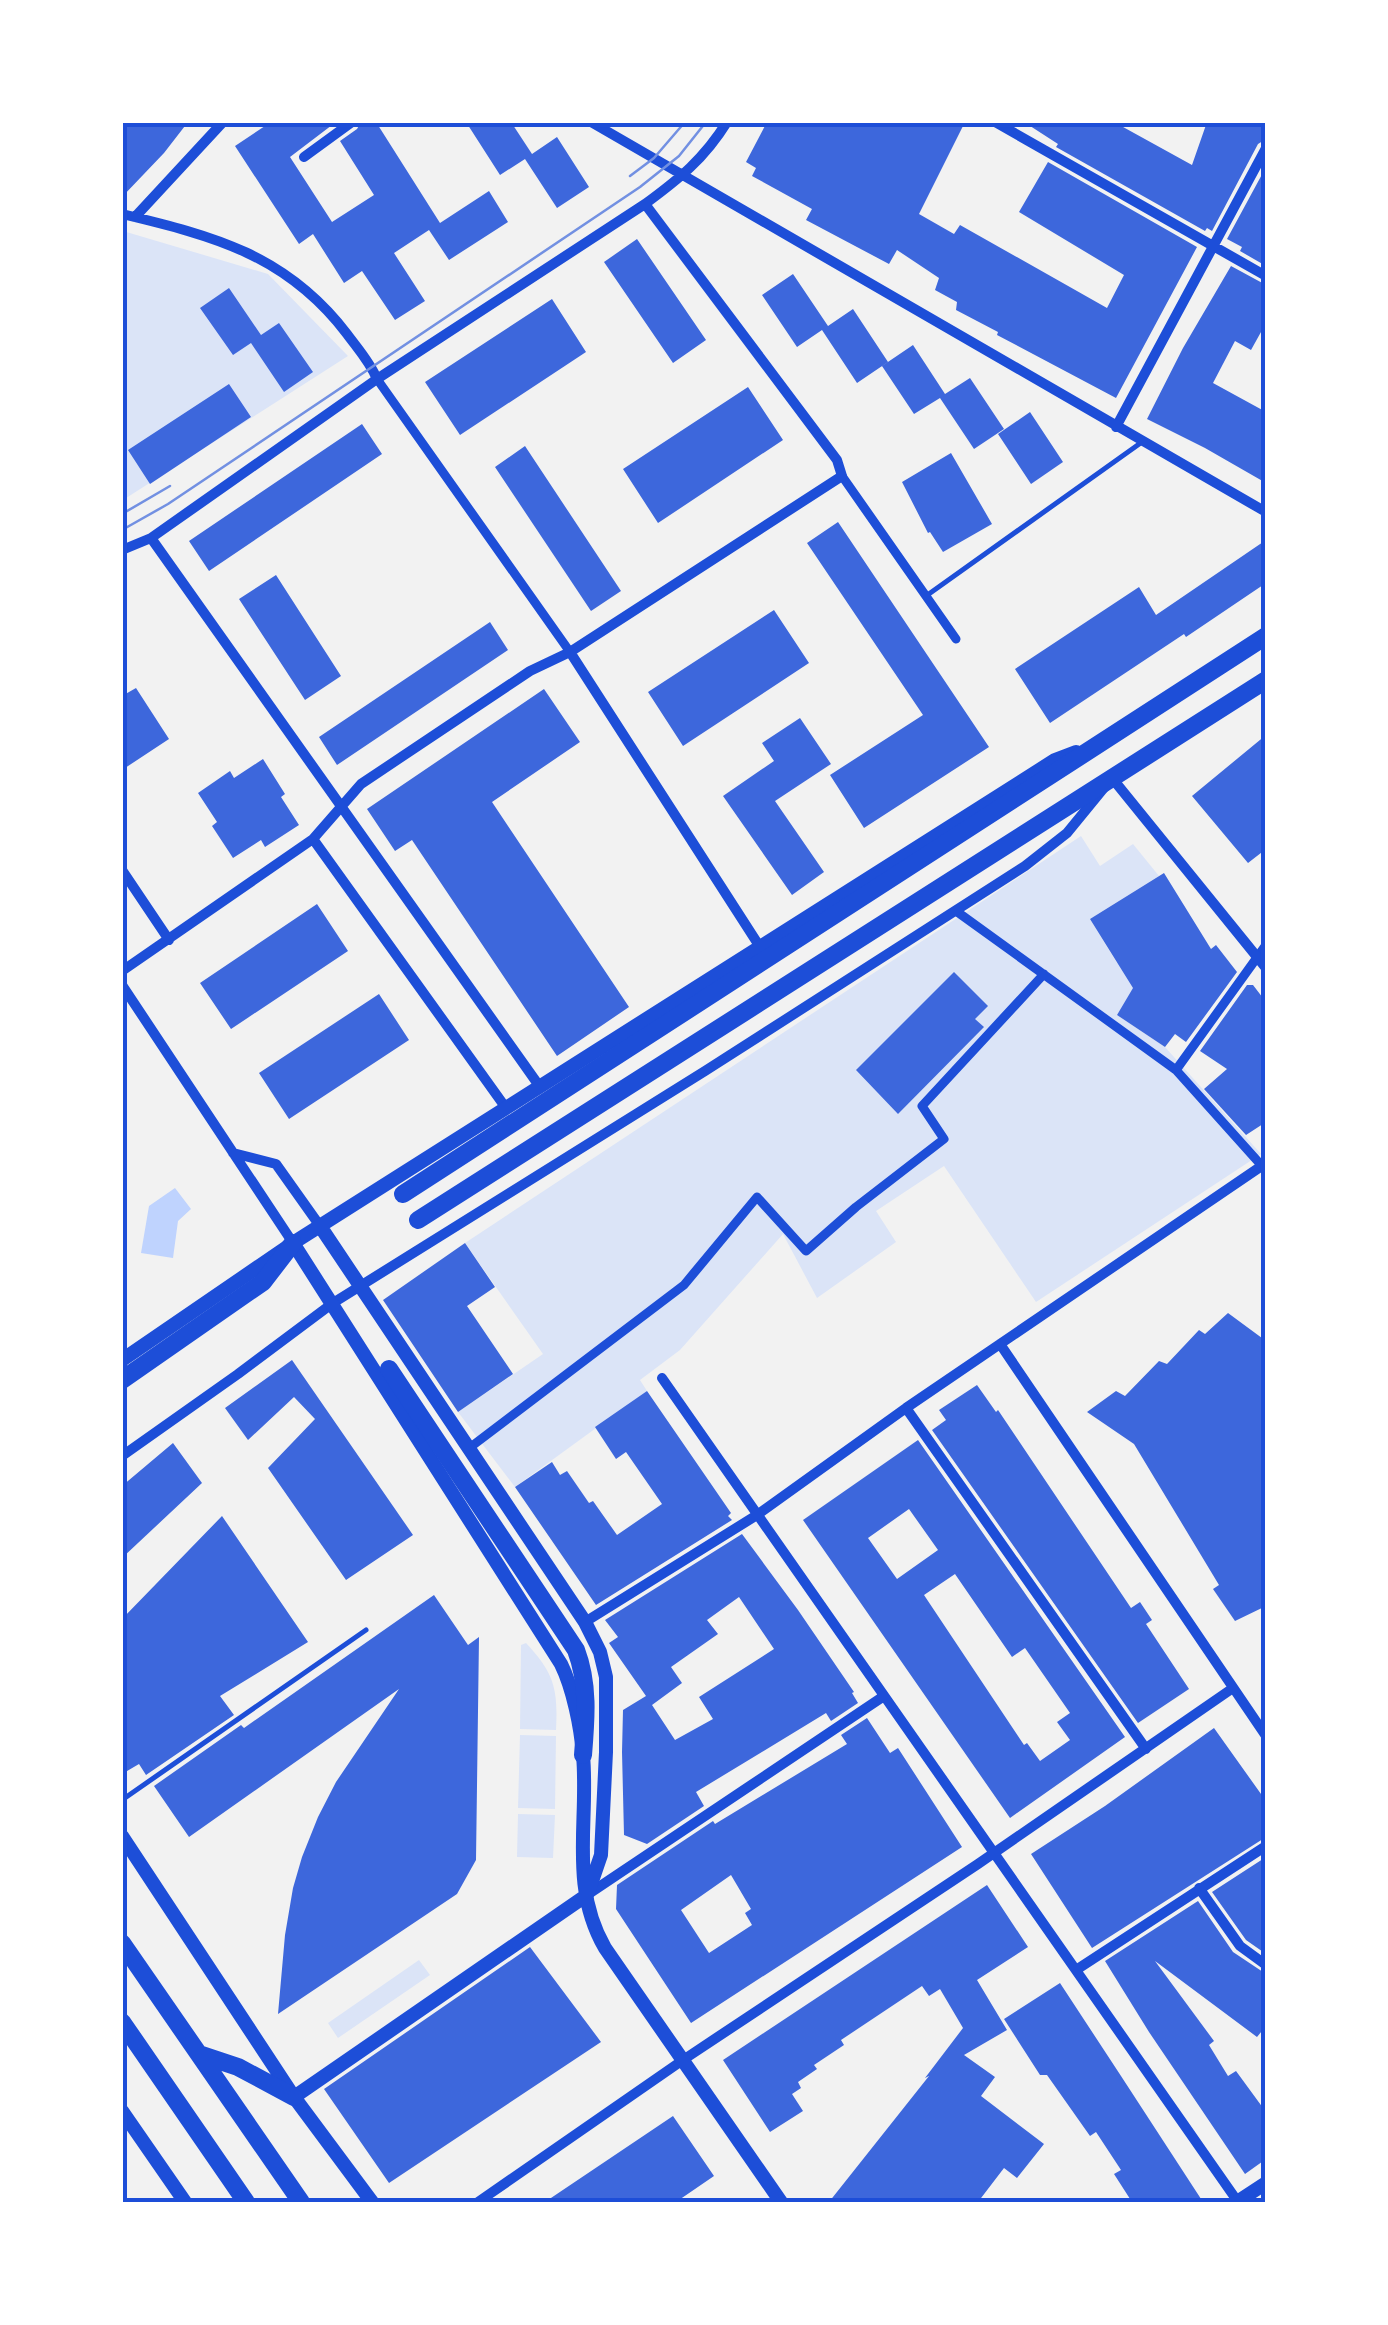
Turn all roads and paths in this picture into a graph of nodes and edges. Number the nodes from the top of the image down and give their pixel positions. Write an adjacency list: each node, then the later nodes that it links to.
1 (223, 122): 11 (street)
2 (352, 122): 7 (street)
3 (592, 122): 8 (street)
4 (727, 122): 8 (street)
5 (996, 122): 12 (street)
6 (1266, 148): 12 (street)
7 (304, 157)
8 (684, 174): 9 (street); 15 (street)
9 (645, 204): 14 (street); 17 (street)
10 (122, 214): 11 (street)
11 (135, 217): 14 (street)
12 (1213, 246): 13 (street); 15 (street)
13 (1266, 276)
14 (378, 378): 19 (street); 24 (street)
15 (1116, 427): 16 (street)
16 (1142, 442): 18 (street); 21 (lane)
17 (842, 476): 21 (street); 24 (street)
18 (1266, 512)
19 (151, 538): 20 (street); 28 (street)
20 (122, 550)
21 (926, 596): 23 (street)
22 (1266, 636): 26 (main road)
23 (956, 639)
24 (570, 652): 28 (street); 34 (street)
25 (1262, 687): 27 (main road)
26 (1096, 746): 34 (street); 44 (main road)
27 (1112, 778): 31 (street); 35 (street); 45 (main road)
28 (341, 806): 29 (street); 40 (street)
29 (314, 839): 32 (street); 41 (street)
30 (122, 870): 32 (street)
31 (956, 911): 37 (street); 48 (street)
32 (169, 940): 36 (street)
33 (1266, 945): 35 (street)
34 (760, 947): 40 (street)
35 (1262, 963): 39 (street)
36 (122, 971)
37 (1044, 974): 39 (street); 56 (street)
38 (122, 985): 42 (street)
39 (1176, 1070): 43 (street)
40 (540, 1086): 41 (street)
41 (506, 1108): 46 (street)
42 (232, 1153): 46 (street); 47 (street)
43 (1264, 1164): 50 (street)
44 (402, 1194)
45 (418, 1220)
46 (320, 1226): 47 (street); 48 (street)
47 (293, 1243): 49 (street); 51 (street); 54 (main road)
48 (359, 1287): 49 (street); 56 (street)
49 (333, 1303): 57 (street); 65 (street)
50 (1000, 1344): 55 (street); 61 (street)
51 (122, 1360)
52 (389, 1369): 65 (main road)
53 (662, 1378): 58 (street)
54 (122, 1380)
55 (906, 1408): 58 (street); 64 (street)
56 (468, 1449): 59 (street)
57 (122, 1456)
58 (758, 1515): 59 (street); 62 (street)
59 (585, 1622): 71 (street)
60 (366, 1630): 66 (lane)
61 (1233, 1688): 63 (street); 64 (street)
62 (884, 1696): 69 (street); 71 (street)
63 (1266, 1736)
64 (1146, 1749): 69 (street)
65 (584, 1756): 71 (street)
66 (122, 1800)
67 (122, 1836): 78 (street)
68 (1266, 1846): 70 (street)
69 (994, 1854): 74 (street); 77 (street)
70 (1199, 1888): 73 (street); 74 (street)
71 (587, 1895): 77 (street); 78 (street)
72 (122, 1943): 76 (main road)
73 (1266, 1965)
74 (1076, 1970): 87 (street)
75 (122, 2022): 82 (main road)
76 (199, 2054): 78 (main road); 83 (main road)
77 (683, 2060): 85 (street); 86 (street)
78 (294, 2097): 84 (street)
79 (122, 2111): 81 (street)
80 (1266, 2183): 87 (street)
81 (185, 2202)
82 (246, 2202)
83 (301, 2202)
84 (372, 2202)
85 (478, 2202)
86 (781, 2202)
87 (1238, 2202)

